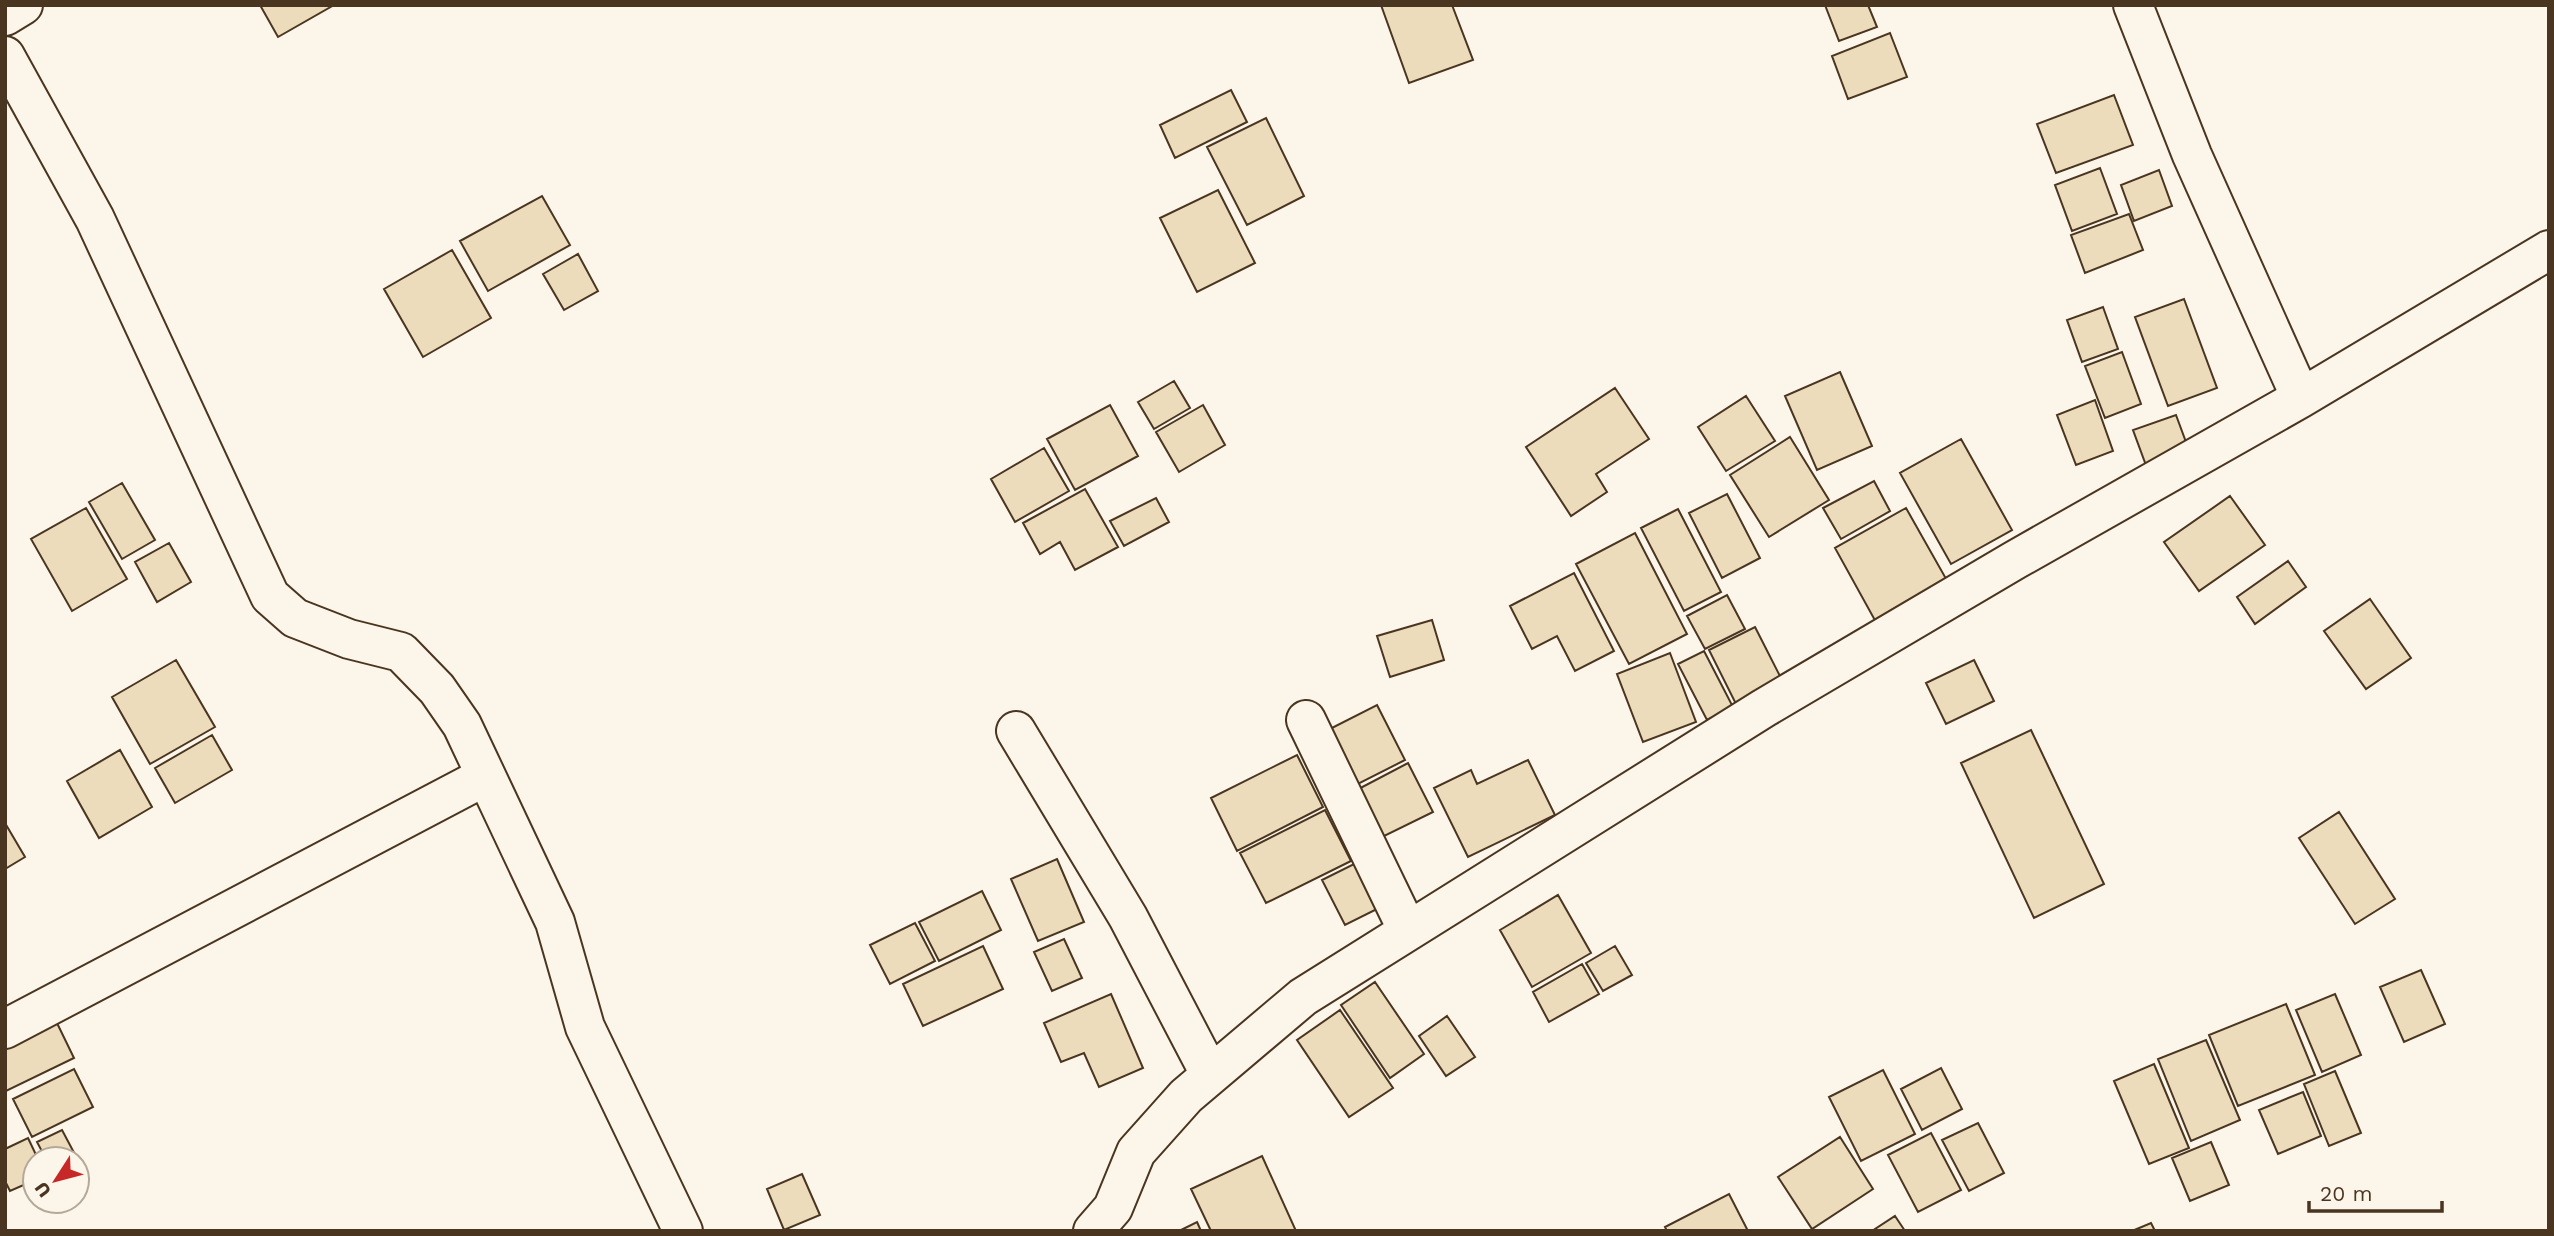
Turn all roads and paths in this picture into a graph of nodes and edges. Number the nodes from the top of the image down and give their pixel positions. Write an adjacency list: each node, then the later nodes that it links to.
1 (23, 5): 3 (street)
2 (2133, 5): 6 (street)
3 (5, 16)
4 (5, 56): 9 (street)
5 (2549, 250): 6 (street)
6 (2301, 398): 10 (street)
7 (1306, 720): 10 (street)
8 (1016, 731): 12 (street)
9 (486, 776): 11 (street); 13 (street)
10 (1408, 930): 12 (street)
11 (5, 1030)
12 (1210, 1074): 14 (street)
13 (683, 1231)
14 (1093, 1231)

